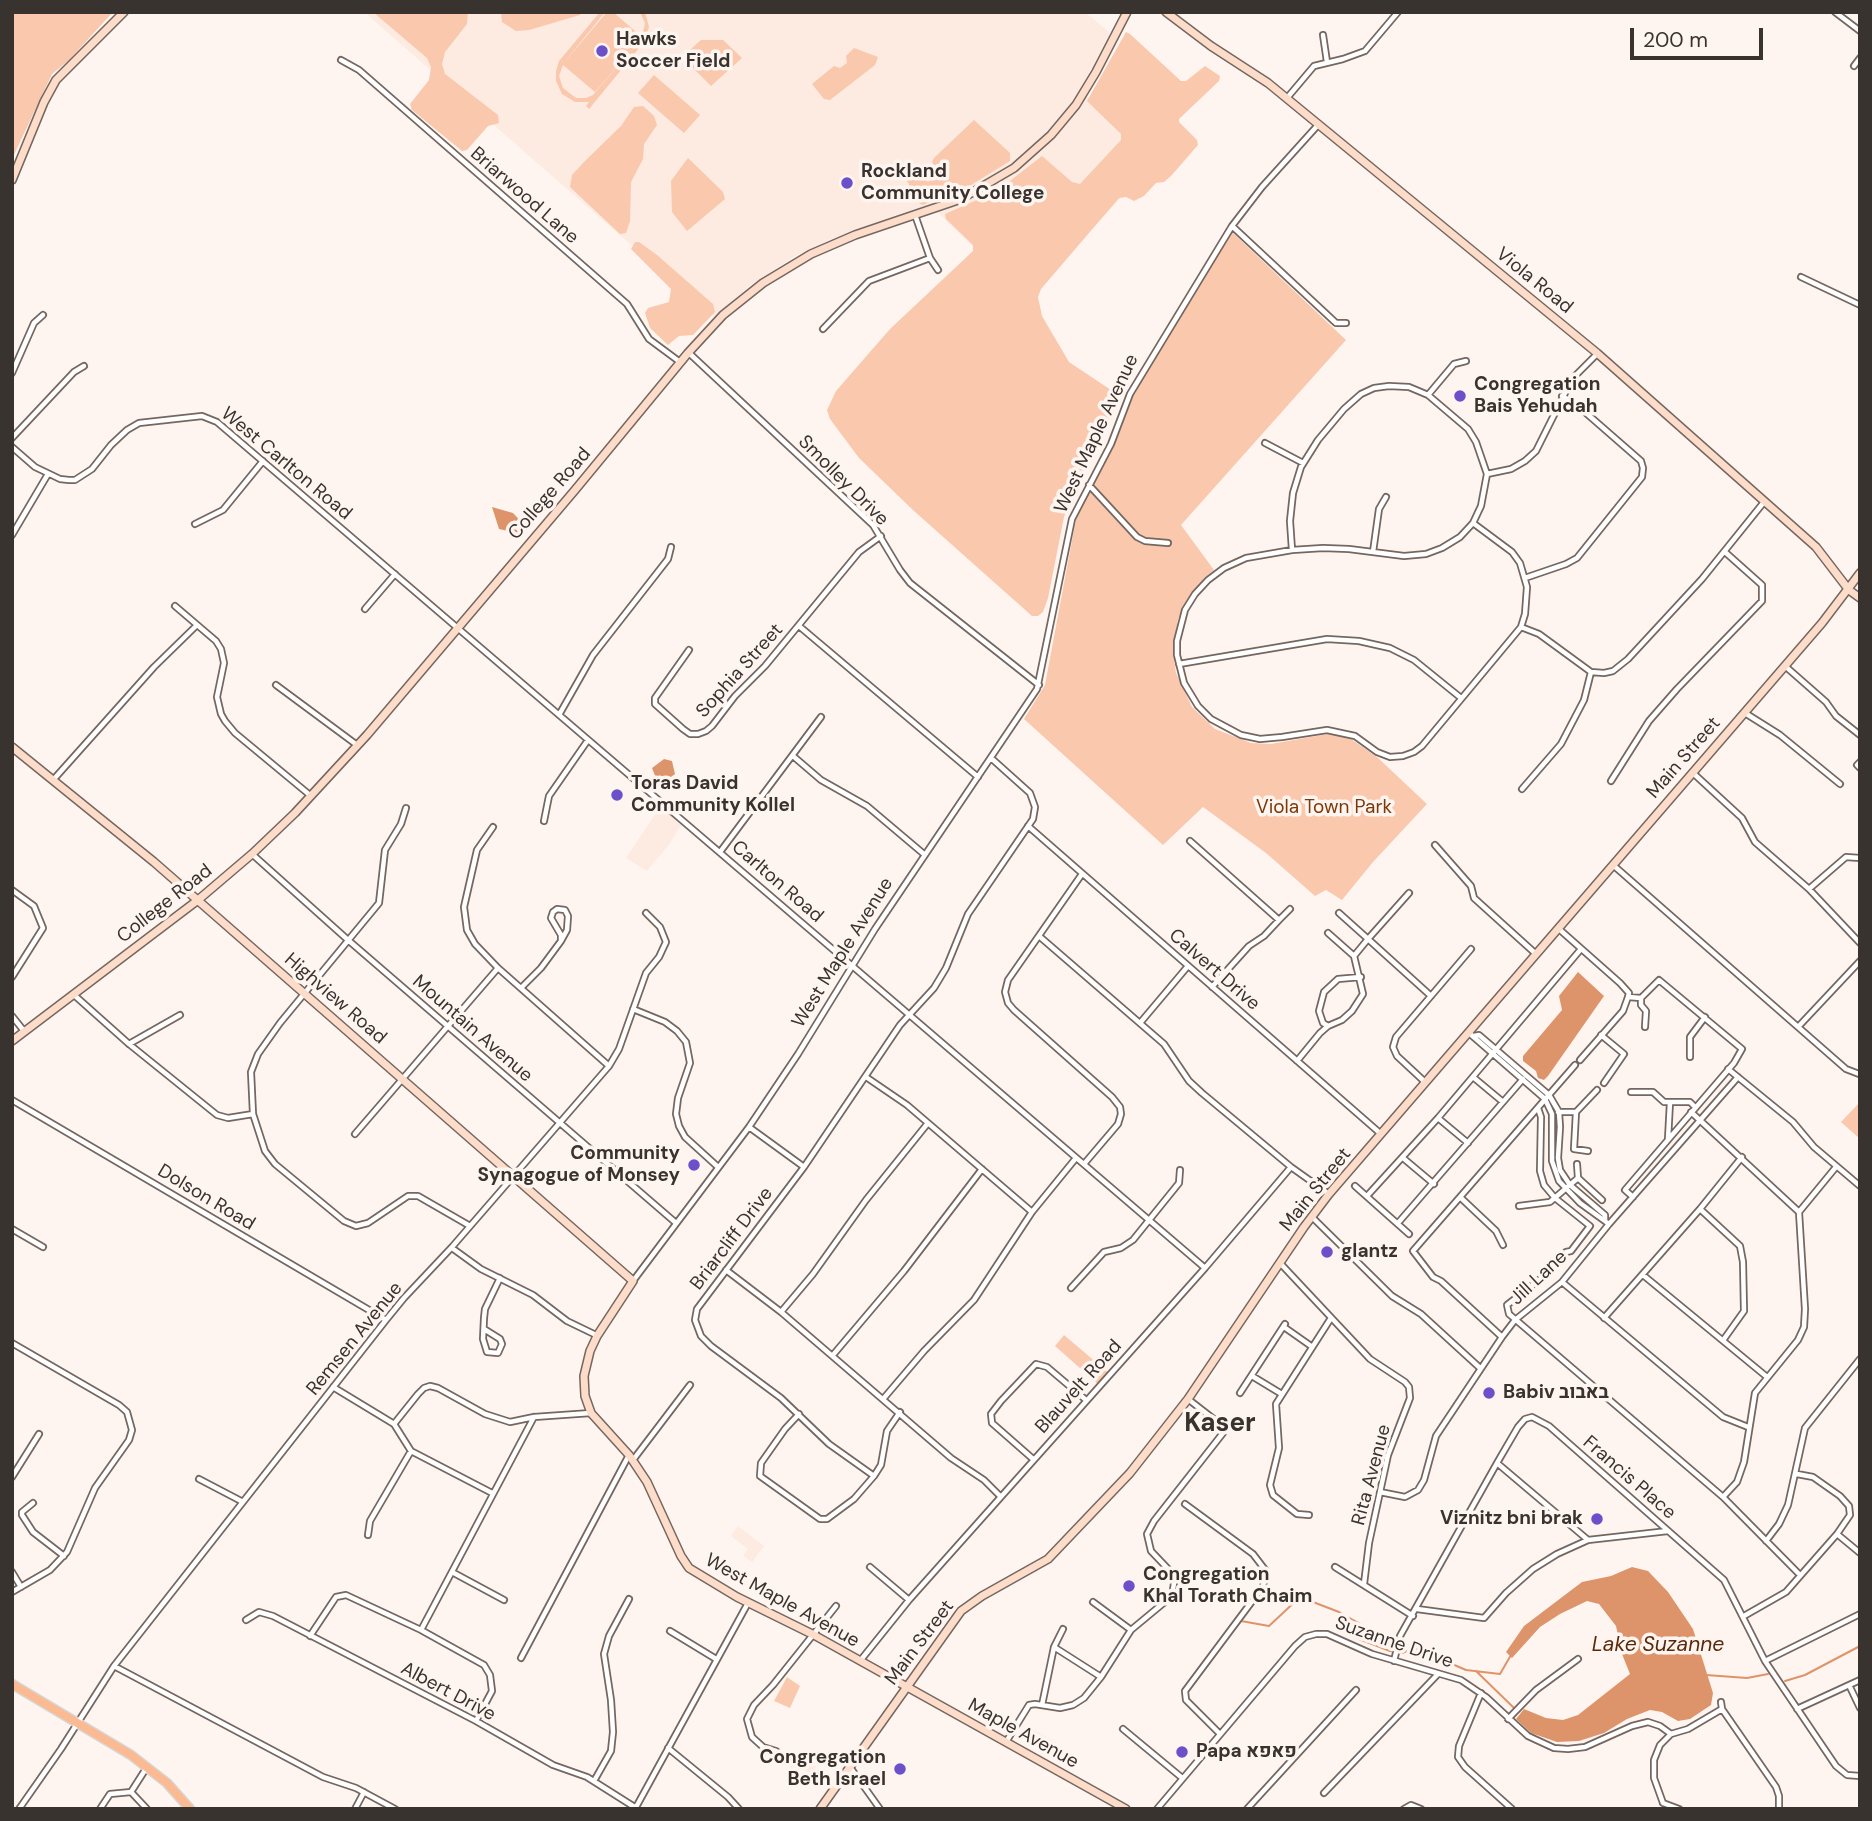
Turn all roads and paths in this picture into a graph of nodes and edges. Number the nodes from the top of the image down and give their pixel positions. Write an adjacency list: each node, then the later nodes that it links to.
1 (124, 12): 14 (street)
2 (1127, 12): 15 (street, College Road)
3 (1166, 12): 12 (street, Viola Road)
4 (1398, 12): 10 (street)
5 (1835, 12): 6 (street)
6 (1860, 31)
7 (1323, 36): 10 (street)
8 (1860, 58): 11 (street)
9 (341, 60): 27 (street, Briarwood Lane)
10 (1327, 62): 12 (street)
11 (1854, 66)
12 (1287, 99): 13 (street, Viola Road)
13 (1318, 125): 16 (street, West Maple Avenue); 25 (street, Viola Road)
14 (12, 180)
15 (915, 215): 17 (street); 24 (street, College Road)
16 (1232, 226): 22 (street); 39 (street, West Maple Avenue)
17 (930, 258): 18 (street); 23 (street)
18 (938, 270)
19 (1801, 277): 20 (street)
20 (1860, 305)
21 (43, 314): 29 (street)
22 (1346, 323)
23 (823, 329)
24 (688, 353): 27 (street, College Road); 45 (street, Smolley Drive)
25 (1597, 353): 31 (street); 41 (street, Viola Road)
26 (1466, 361): 30 (street)
27 (680, 362): 60 (street, College Road)
28 (84, 366): 32 (street)
29 (12, 373)
30 (1428, 395): 36 (street); 38 (street)
31 (1562, 396): 38 (street); 53 (street)
32 (12, 438)
33 (1265, 443): 36 (street)
34 (12, 447): 37 (street)
35 (263, 461): 37 (street, West Carlton Road); 43 (street); 52 (street, West Carlton Road)
36 (1303, 463): 48 (street)
37 (48, 474): 44 (street)
38 (1487, 474): 42 (street)
39 (1089, 485): 46 (street); 67 (street, West Maple Avenue)
40 (1386, 497): 49 (street)
41 (1765, 501): 50 (street); 54 (street, Viola Road)
42 (1473, 523): 49 (street); 53 (street)
43 (195, 524)
44 (12, 535)
45 (881, 536): 59 (street, Sophia Street); 67 (street, Smolley Drive)
46 (1168, 543)
47 (671, 547): 70 (street)
48 (1292, 550): 49 (street); 63 (street)
49 (1373, 552)
50 (1726, 552): 65 (street); 83 (street)
51 (1860, 573): 54 (street, Main Street)
52 (395, 574): 57 (street); 60 (street, West Carlton Road)
53 (1525, 578): 61 (street)
54 (1849, 590): 55 (street, Viola Road); 64 (street, Main Street)
55 (1860, 598)
56 (175, 606): 58 (street)
57 (365, 609)
58 (197, 625): 82 (street); 86 (street)
59 (799, 625): 62 (street, Sophia Street); 81 (street)
60 (458, 626): 70 (street, Carlton Road); 74 (street, College Road)
61 (1521, 626): 65 (street); 68 (street)
62 (689, 650)
63 (1179, 664): 68 (street); 68 (street)
64 (1784, 666): 69 (street, Main Street); 72 (street)
65 (1591, 672): 85 (street)
66 (276, 685): 74 (street)
67 (1039, 685): 77 (street, West Maple Avenue)
68 (1461, 698)
69 (1744, 712): 80 (street, Main Street); 84 (street)
70 (559, 715): 73 (street, Carlton Road)
71 (821, 717): 76 (street)
72 (1860, 735)
73 (588, 740): 88 (street); 93 (street, Carlton Road)
74 (357, 746): 86 (street, College Road)
75 (12, 747): 82 (street, Highview Road)
76 (793, 756): 93 (street); 95 (street)
77 (991, 758): 81 (street, West Maple Avenue); 89 (street)
78 (1860, 762): 79 (street)
79 (1860, 768)
80 (1693, 772): 97 (street, Main Street); 99 (street)
81 (978, 776): 95 (street, West Maple Avenue)
82 (54, 779): 102 (street, Highview Road)
83 (1611, 780)
84 (1840, 784)
85 (1522, 789)
86 (312, 797): 94 (street, College Road)
87 (406, 808): 111 (street)
88 (544, 821)
89 (1028, 826): 98 (street, Calvert Drive); 132 (street, Briarcliff Drive)
90 (493, 827): 121 (street)
91 (1190, 841): 106 (street)
92 (1435, 845): 116 (street)
93 (720, 852): 119 (street, Carlton Road)
94 (252, 854): 102 (street, College Road); 111 (street, Mountain Avenue)
95 (925, 855): 119 (street, West Maple Avenue)
96 (1860, 858): 99 (street)
97 (1613, 865): 107 (street, Main Street); 140 (street)
98 (1082, 874): 109 (street); 120 (street, Calvert Drive)
99 (1809, 889): 113 (street)
100 (12, 890): 122 (street)
101 (1409, 893): 110 (street)
102 (198, 900): 126 (street, College Road); 127 (street, Highview Road)
103 (1290, 909): 106 (street)
104 (646, 913): 131 (street, Remsen Avenue)
105 (1339, 913): 110 (street)
106 (1279, 920): 124 (street)
107 (1558, 929): 115 (street); 116 (street, Main Street)
108 (1328, 933): 117 (street)
109 (1039, 936): 136 (street); 187 (street)
110 (1368, 939): 117 (street); 129 (street)
111 (348, 940): 127 (street); 137 (street, Mountain Avenue)
112 (561, 941): 112 (street); 125 (street)
113 (1860, 943)
114 (1471, 949): 129 (street)
115 (1581, 949): 128 (street); 146 (street)
116 (1536, 955): 142 (street, Main Street)
117 (1354, 956): 123 (street)
118 (1860, 961): 140 (street)
119 (852, 965): 132 (street, Carlton Road); 177 (street, West Maple Avenue)
120 (1188, 966): 124 (street, Calvert Drive); 136 (street)
121 (498, 968): 125 (street); 137 (street)
122 (12, 977)
123 (1361, 977): 138 (street); 138 (street)
124 (1212, 987): 149 (street, Calvert Drive)
125 (521, 988): 151 (street)
126 (73, 994): 141 (street, College Road); 145 (street)
127 (304, 994): 158 (street, Highview Road); 171 (street)
128 (1628, 995): 130 (street); 143 (street)
129 (1431, 996): 159 (street)
130 (1641, 998): 135 (street); 139 (street)
131 (633, 1009): 151 (street, Remsen Avenue); 188 (street)
132 (909, 1014): 154 (street, Briarcliff Drive); 184 (street, Carlton Road)
133 (180, 1015): 145 (street)
134 (12, 1016): 141 (street)
135 (1705, 1017): 147 (street); 152 (street)
136 (1140, 1023): 190 (street)
137 (449, 1026): 158 (street); 175 (street, Mountain Avenue)
138 (1328, 1027): 149 (street)
139 (1645, 1027)
140 (1798, 1027): 153 (street)
141 (24, 1031): 144 (street, College Road)
142 (1472, 1034): 146 (street); 159 (street, Main Street)
143 (1601, 1035): 148 (street); 160 (street)
144 (12, 1041)
145 (129, 1044): 171 (street)
146 (1494, 1051): 155 (street); 156 (street)
147 (1690, 1057)
148 (1580, 1060)
149 (1297, 1061): 179 (street, Calvert Drive)
150 (1575, 1065): 163 (street)
151 (609, 1066): 175 (street, Remsen Avenue)
152 (1728, 1069): 157 (street); 168 (street)
153 (1859, 1074)
154 (866, 1077): 176 (street); 189 (street, Briarcliff Drive)
155 (1473, 1077): 165 (street); 173 (street)
156 (1525, 1077): 163 (street); 165 (street)
157 (1738, 1077): 174 (street, Jill Lane); 191 (street)
158 (404, 1079): 178 (street); 194 (street, Highview Road)
159 (1426, 1082): 179 (street, Main Street)
160 (1604, 1083)
161 (1597, 1090): 170 (street)
162 (1631, 1092): 166 (street)
163 (1547, 1097): 167 (street); 169 (street); 172 (street)
164 (12, 1100): 234 (street, Dolson Road)
165 (1503, 1102): 181 (street)
166 (1670, 1102): 168 (street); 180 (street)
167 (1538, 1108): 203 (street); 204 (street)
168 (1693, 1110): 174 (street); 180 (street)
169 (1559, 1112): 170 (street); 172 (street); 199 (street)
170 (1576, 1112): 182 (street)
171 (253, 1114): 215 (street)
172 (1552, 1114): 199 (street)
173 (1438, 1118): 181 (street); 185 (street)
174 (1700, 1120): 183 (street); 202 (street, Jill Lane)
175 (559, 1123): 194 (street, Remsen Avenue); 213 (street, Mountain Avenue)
176 (929, 1123): 192 (street); 231 (street)
177 (749, 1126): 188 (street, West Maple Avenue); 189 (street)
178 (355, 1134)
179 (1381, 1135): 200 (street, Main Street)
180 (1668, 1139): 202 (street)
181 (1468, 1143): 196 (street)
182 (1588, 1151)
183 (1742, 1157): 207 (street); 209 (street)
184 (1076, 1158): 187 (street, Carlton Road); 208 (street)
185 (1403, 1158): 196 (street); 201 (street)
186 (1577, 1164): 195 (street)
187 (1084, 1165): 211 (street, Carlton Road)
188 (718, 1167): 213 (street, West Maple Avenue)
189 (804, 1167): 225 (street, Briarcliff Drive)
190 (1291, 1167): 200 (street); 224 (street, Blauvelt Road)
191 (1836, 1167): 198 (street); 209 (street)
192 (982, 1169): 208 (street); 242 (street)
193 (1180, 1170): 211 (street)
194 (513, 1176): 215 (street, Remsen Avenue); 228 (street, Highview Road)
195 (1578, 1178): 199 (street); 205 (street)
196 (1434, 1184): 214 (street)
197 (1355, 1186): 201 (street)
198 (1860, 1186)
199 (1568, 1187): 204 (street); 212 (street)
200 (1329, 1194): 210 (street, Main Street)
201 (1367, 1196): 214 (street)
202 (1633, 1197): 212 (street, Jill Lane)
203 (1461, 1198): 218 (street); 238 (street)
204 (1555, 1198): 206 (street); 221 (street)
205 (1602, 1200)
206 (1519, 1206)
207 (1700, 1209): 226 (street); 239 (street)
208 (1032, 1212): 251 (street)
209 (1799, 1212): 246 (street)
210 (1311, 1217): 223 (street, Main Street); 244 (street)
211 (1148, 1221): 224 (street, Carlton Road); 230 (street)
212 (1607, 1222): 222 (street, Jill Lane)
213 (676, 1223): 228 (street, West Maple Avenue)
214 (1398, 1223): 217 (street)
215 (470, 1226): 220 (street, Remsen Avenue)
216 (12, 1229): 219 (street)
217 (1409, 1234)
218 (1503, 1245)
219 (43, 1247)
220 (452, 1247): 227 (street); 234 (street, Remsen Avenue)
221 (1571, 1251): 222 (street); 235 (street)
222 (1580, 1259): 229 (street, Jill Lane)
223 (1280, 1263): 232 (street, Rita Avenue); 252 (street, Main Street)
224 (1205, 1268): 253 (street, Blauvelt Road)
225 (726, 1270): 231 (street); 256 (street, Briarcliff Drive)
226 (1643, 1275): 233 (street); 239 (street)
227 (500, 1278): 236 (street); 237 (street)
228 (633, 1281): 237 (street, West Maple Avenue)
229 (1562, 1282): 233 (street); 235 (street, Jill Lane)
230 (1071, 1287)
231 (781, 1312): 242 (street)
232 (1331, 1318): 241 (street); 269 (street, Rita Avenue)
233 (1604, 1318): 259 (street)
234 (386, 1320): 248 (street, Remsen Avenue)
235 (1515, 1320): 238 (street, Jill Lane); 272 (street)
236 (484, 1329): 236 (street)
237 (597, 1336): 255 (street, West Maple Avenue)
238 (1502, 1337): 244 (street, Jill Lane)
239 (1724, 1339): 246 (street)
240 (12, 1343): 283 (street)
241 (1311, 1346): 245 (street); 250 (street)
242 (833, 1355): 251 (street)
243 (1860, 1359): 265 (street)
244 (1480, 1368): 269 (street, Jill Lane)
245 (1252, 1376): 249 (street); 250 (street)
246 (1767, 1377): 259 (street)
247 (690, 1385): 262 (street)
248 (333, 1387): 258 (street); 274 (street, Remsen Avenue)
249 (1240, 1393)
250 (1280, 1393): 276 (street)
251 (884, 1398): 254 (street)
252 (1188, 1399): 305 (street); 322 (street, Main Street)
253 (1086, 1400): 263 (street, Blauvelt Road); 263 (street)
254 (900, 1412): 267 (street); 271 (street)
255 (591, 1413): 257 (street); 262 (street, West Maple Avenue)
256 (799, 1414): 267 (street, Briarcliff Drive); 267 (street)
257 (534, 1417): 258 (street); 270 (street)
258 (394, 1424): 261 (street)
259 (1748, 1427): 272 (street)
260 (39, 1434): 266 (street)
261 (411, 1451): 270 (street); 279 (street)
262 (631, 1458): 295 (street, West Maple Avenue); 310 (street)
263 (1033, 1459): 271 (street, Blauvelt Road)
264 (1497, 1463): 277 (street, Francis Place); 280 (street); 298 (street, Francis Place)
265 (1797, 1474): 278 (street); 281 (street)
266 (12, 1476)
267 (874, 1476)
268 (199, 1479): 274 (street)
269 (1380, 1492): 289 (street, Rita Avenue)
270 (492, 1493): 287 (street)
271 (1000, 1496): 294 (street, Blauvelt Road)
272 (1723, 1497): 281 (street)
273 (33, 1503): 283 (street)
274 (243, 1503): 316 (street, Remsen Avenue)
275 (1185, 1504): 334 (street)
276 (1309, 1515)
277 (1668, 1531): 280 (street); 301 (street, Francis Place)
278 (1837, 1534): 282 (street); 288 (street)
279 (368, 1535)
280 (1588, 1540): 298 (street)
281 (1766, 1541): 288 (street)
282 (1860, 1553)
283 (64, 1556): 290 (street)
284 (870, 1567): 294 (street)
285 (1335, 1567): 289 (street)
286 (12, 1572): 290 (street)
287 (452, 1572): 293 (street); 304 (street)
288 (1800, 1575): 301 (street)
289 (1364, 1584): 300 (street)
290 (21, 1587): 291 (street)
291 (12, 1592)
292 (629, 1599): 343 (street)
293 (504, 1600)
294 (909, 1600): 315 (street, Blauvelt Road)
295 (748, 1602): 307 (street, West Maple Avenue); 311 (street)
296 (1093, 1602): 305 (street)
297 (836, 1606): 307 (street)
298 (1417, 1609): 300 (street, Francis Place)
299 (1860, 1614): 314 (street)
300 (1413, 1616): 313 (street, Francis Place)
301 (1744, 1616): 314 (street, Francis Place)
302 (246, 1620): 308 (street, Albert Drive)
303 (1063, 1629): 309 (street)
304 (421, 1630): 308 (street); 331 (street)
305 (1131, 1630): 318 (street)
306 (670, 1632): 311 (street)
307 (814, 1635): 315 (street, West Maple Avenue); 338 (street)
308 (310, 1636): 331 (street, Albert Drive)
309 (1054, 1647): 318 (street); 326 (street)
310 (521, 1658)
311 (716, 1659): 337 (street)
312 (1578, 1659): 330 (street)
313 (1394, 1661): 317 (street, Suzanne Drive); 334 (street, Suzanne Drive)
314 (1765, 1661): 329 (street, Francis Place)
315 (859, 1662): 322 (street, West Maple Avenue)
316 (114, 1666): 332 (street, Remsen Avenue); 345 (street)
317 (1439, 1673): 324 (street, Suzanne Drive); 346 (street)
318 (1101, 1677): 326 (street)
319 (1860, 1680): 321 (street)
320 (12, 1684): 332 (main road)
321 (1849, 1685): 327 (street); 329 (street)
322 (905, 1687): 336 (street, Maple Avenue); 339 (street, Main Street)
323 (1356, 1690): 360 (street)
324 (1481, 1693): 330 (street, Suzanne Drive); 363 (street)
325 (1721, 1702): 328 (street)
326 (1042, 1705): 336 (street)
327 (1860, 1708)
328 (1722, 1709): 335 (street); 365 (street)
329 (1797, 1709): 341 (street, Francis Place)
330 (1508, 1719): 335 (street, Suzanne Drive)
331 (476, 1721): 343 (street, Albert Drive)
332 (78, 1722): 340 (main road); 349 (street, Remsen Avenue)
333 (1123, 1729): 342 (street)
334 (1220, 1734): 342 (street, Suzanne Drive)
335 (1671, 1734): 347 (street)
336 (1006, 1742): 358 (street, Maple Avenue)
337 (668, 1748): 348 (street); 355 (street)
338 (776, 1751)
339 (849, 1766): 356 (street, Main Street); 357 (street)
340 (148, 1767): 344 (street); 352 (main road)
341 (1860, 1776)
342 (1181, 1777): 359 (street, Suzanne Drive)
343 (594, 1781): 348 (street, Albert Drive)
344 (131, 1792): 350 (street); 351 (street)
345 (364, 1792): 353 (street); 354 (street)
346 (1324, 1793)
347 (1661, 1806): 364 (street)
348 (635, 1808)
349 (19, 1809)
350 (100, 1809)
351 (147, 1809)
352 (190, 1809)
353 (355, 1809)
354 (396, 1809)
355 (739, 1809)
356 (820, 1809)
357 (880, 1809)
358 (1126, 1809)
359 (1157, 1809)
360 (1247, 1809)
361 (1404, 1809): 362 (street)
362 (1421, 1809)
363 (1512, 1809)
364 (1679, 1809)
365 (1779, 1809)

